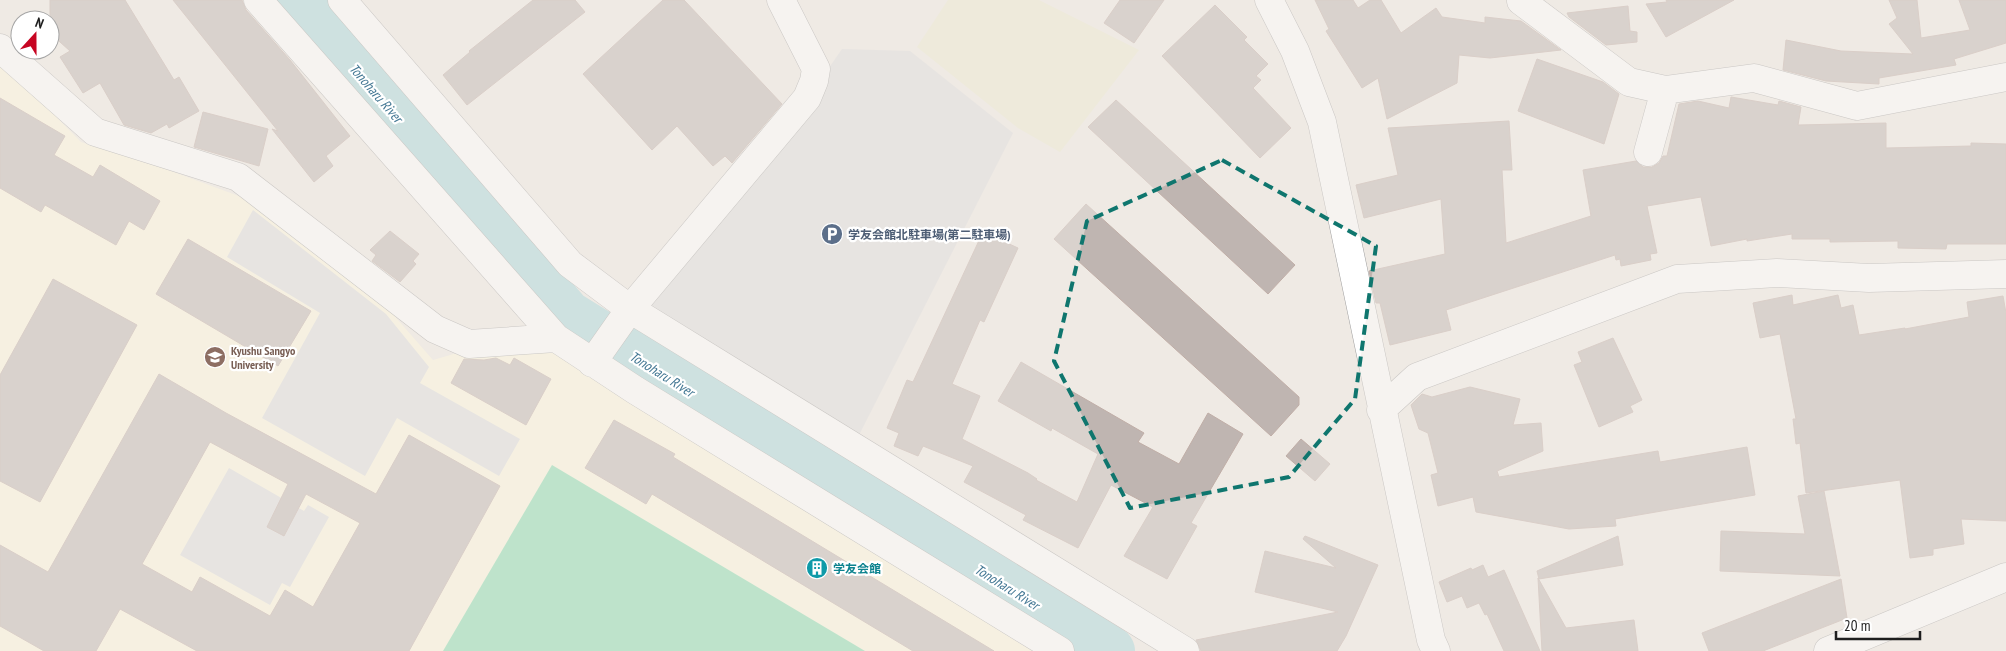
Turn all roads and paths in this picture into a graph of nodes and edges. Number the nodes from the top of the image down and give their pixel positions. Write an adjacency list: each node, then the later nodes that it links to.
1 (258, 0): 14 (street)
2 (342, 0): 13 (street)
3 (780, 0): 13 (street)
4 (1268, 0): 16 (street)
5 (1515, 0): 6 (street)
6 (1521, 0): 7 (street); 10 (street)
7 (1529, 0)
8 (0, 48): 14 (street)
9 (2006, 77): 10 (street)
10 (1665, 90): 11 (street)
11 (1648, 152)
12 (2006, 274): 16 (street)
13 (630, 309): 15 (street); 19 (street)
14 (556, 338): 15 (street)
15 (592, 363): 18 (street)
16 (1381, 410): 20 (street)
17 (2006, 577): 21 (street)
18 (1060, 651)
19 (1185, 651)
20 (1436, 651)
21 (1828, 651)

